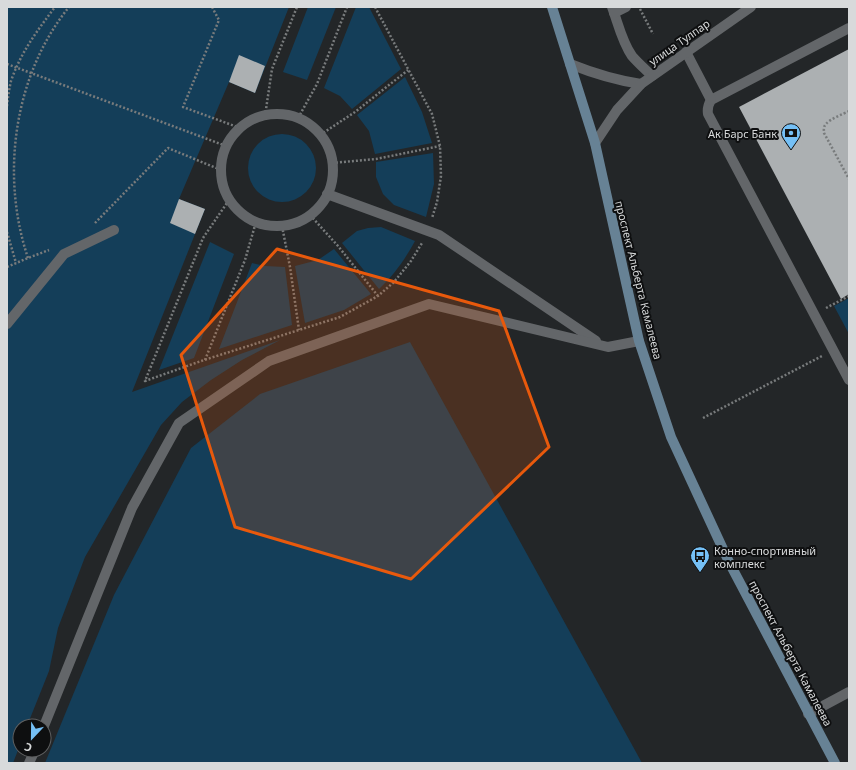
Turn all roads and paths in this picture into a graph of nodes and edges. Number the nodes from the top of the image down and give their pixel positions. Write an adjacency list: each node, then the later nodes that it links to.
1 (55, 7): 22 (path)
2 (69, 7): 18 (path)
3 (212, 7): 26 (path)
4 (297, 7): 24 (path)
5 (347, 7): 25 (path)
6 (374, 7): 17 (path)
7 (552, 7): 16 (main road, проспект Альберта Камалеева)
8 (626, 7): 11 (street)
9 (639, 7): 13 (path)
10 (751, 7): 14 (street, улица Тулпар)
11 (613, 10): 19 (street)
12 (849, 28): 21 (street)
13 (653, 34)
14 (686, 52): 19 (street, улица Тулпар); 21 (street)
15 (7, 64): 18 (path)
16 (570, 64): 20 (street); 28 (main road, проспект Альберта Камалеева)
17 (408, 70): 27 (path); 30 (path)
18 (30, 72): 29 (path); 44 (path)
19 (652, 76): 20 (street, улица Тулпар)
20 (641, 84): 28 (street, улица Тулпар)
21 (711, 100): 49 (street)
22 (7, 106)
23 (849, 111): 33 (path)
24 (265, 116): 25 (street); 26 (street)
25 (298, 118): 27 (street)
26 (240, 128): 29 (street)
27 (320, 135): 31 (street)
28 (595, 143): 52 (main road, проспект Альберта Камалеева)
29 (226, 146): 32 (street)
30 (440, 146): 31 (path); 41 (path)
31 (332, 163): 34 (street)
32 (221, 170): 35 (street); 39 (path)
33 (849, 179)
34 (328, 194): 36 (street); 41 (street)
35 (230, 200): 37 (street); 55 (path)
36 (310, 215): 38 (street); 47 (path)
37 (256, 222): 38 (street); 55 (path)
38 (282, 226): 51 (path)
39 (91, 227)
40 (114, 230): 50 (street)
41 (427, 231): 47 (path); 53 (street)
42 (7, 232): 45 (path)
43 (50, 250): 44 (path)
44 (28, 258): 45 (path)
45 (16, 263): 46 (path)
46 (7, 268)
47 (378, 296): 51 (path)
48 (849, 296): 49 (path)
49 (814, 314): 54 (street)
50 (7, 324)
51 (300, 330): 55 (path)
52 (640, 341): 53 (street); 59 (main road, проспект Альберта Камалеева)
53 (601, 344): 60 (street)
54 (833, 350): 56 (street); 57 (path)
55 (204, 360)
56 (849, 380)
57 (703, 418)
58 (849, 692): 59 (street)
59 (808, 714): 61 (main road, проспект Альберта Камалеева)
60 (47, 718)
61 (835, 763)

